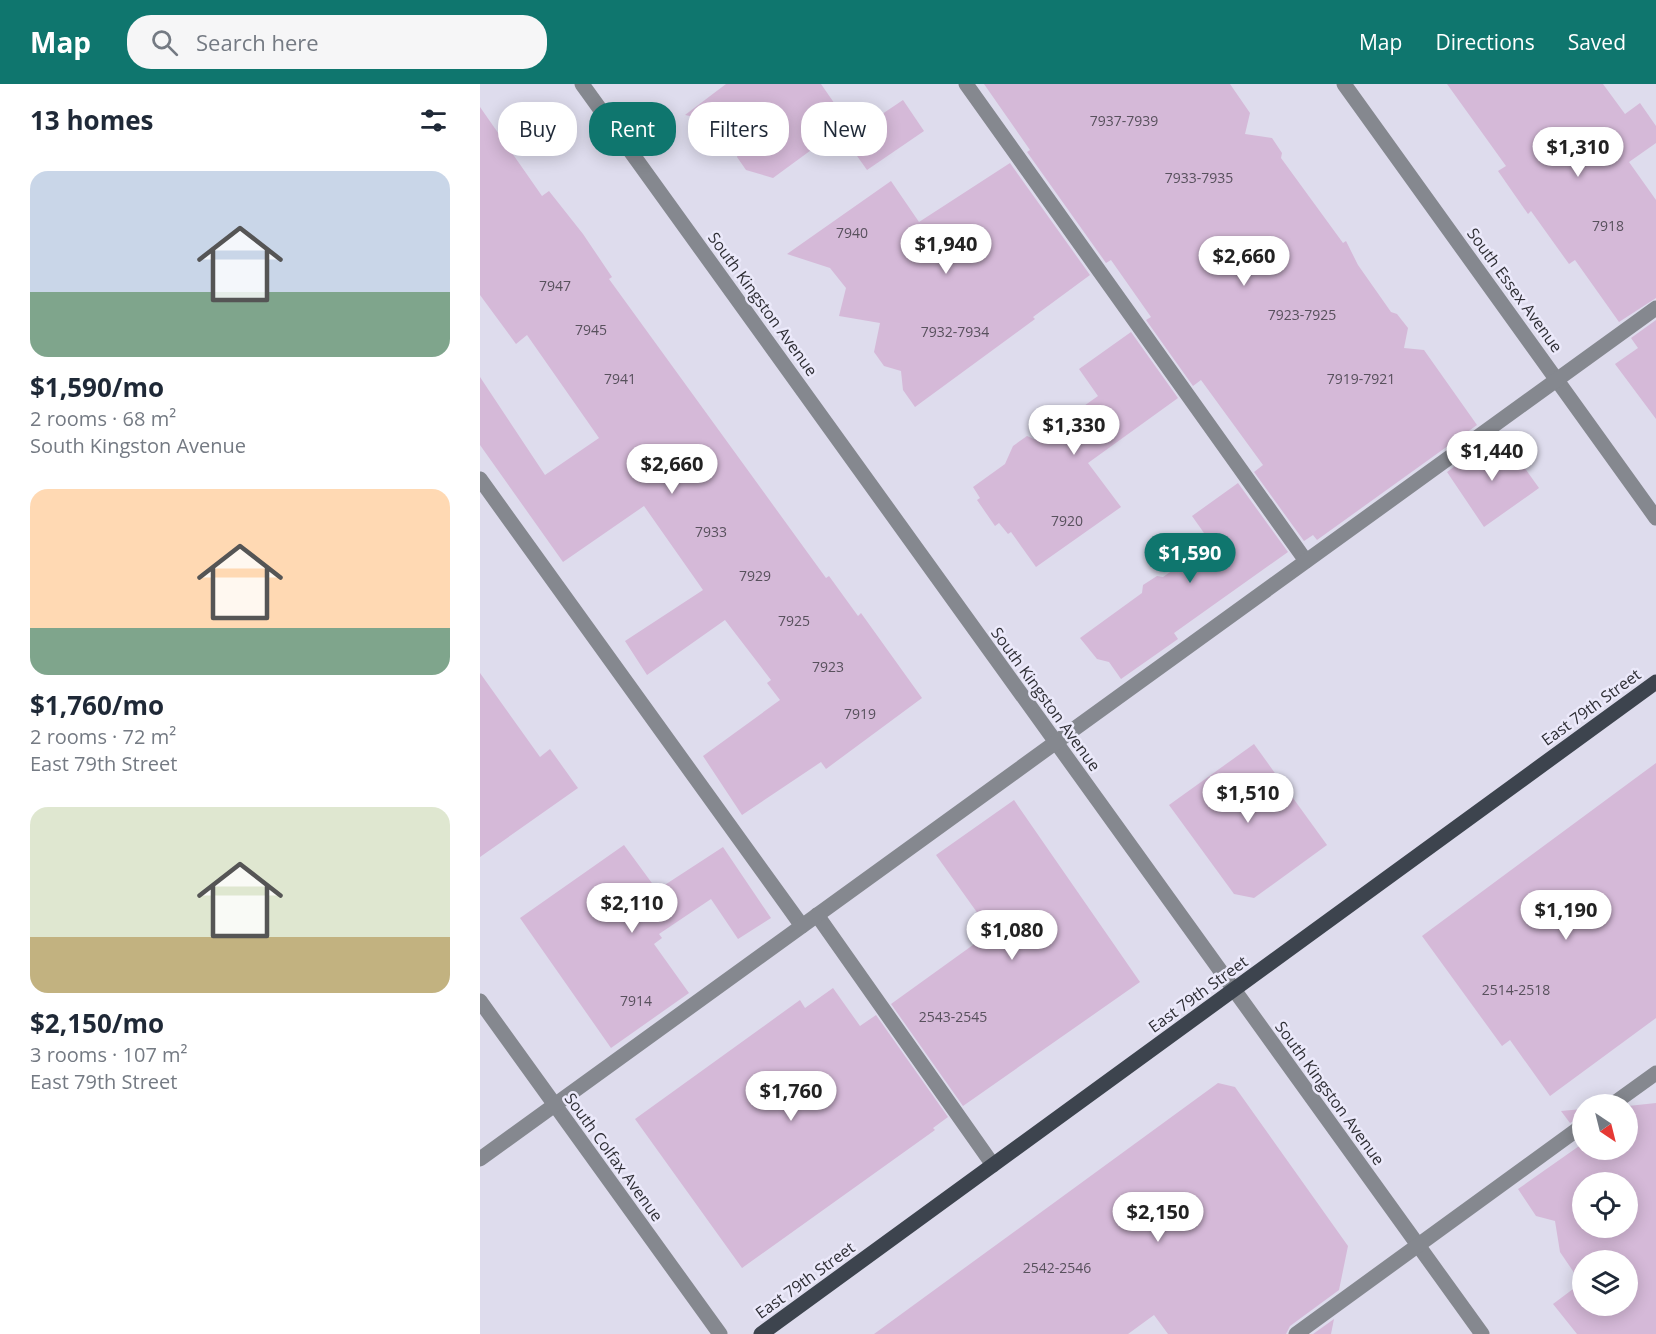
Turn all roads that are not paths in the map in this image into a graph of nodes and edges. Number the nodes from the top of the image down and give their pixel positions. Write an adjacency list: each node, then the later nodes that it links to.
1 (582, 84): 10 (street, South Kingston Avenue)
2 (966, 84): 8 (street)
3 (1344, 84): 5 (street, South Essex Avenue)
4 (1656, 308): 5 (street)
5 (1557, 380): 7 (street, South Essex Avenue); 8 (street)
6 (480, 479): 12 (street)
7 (1656, 518)
8 (1306, 561): 10 (street)
9 (1656, 682): 13 (main road, East 79th Street)
10 (1056, 742): 11 (street); 13 (street, South Kingston Avenue)
11 (817, 915): 12 (street); 20 (street)
12 (802, 926): 17 (street)
13 (1233, 990): 20 (main road, East 79th Street); 21 (street, South Kingston Avenue)
14 (480, 1002): 17 (street, South Colfax Avenue)
15 (1656, 1073): 16 (street)
16 (1627, 1094)
17 (554, 1105): 19 (street); 22 (street, South Colfax Avenue)
18 (1572, 1133): 21 (street)
19 (480, 1159)
20 (993, 1165): 23 (main road, East 79th Street)
21 (1418, 1246): 24 (street); 25 (street, South Kingston Avenue)
22 (720, 1334)
23 (762, 1334)
24 (1296, 1334)
25 (1482, 1334)

